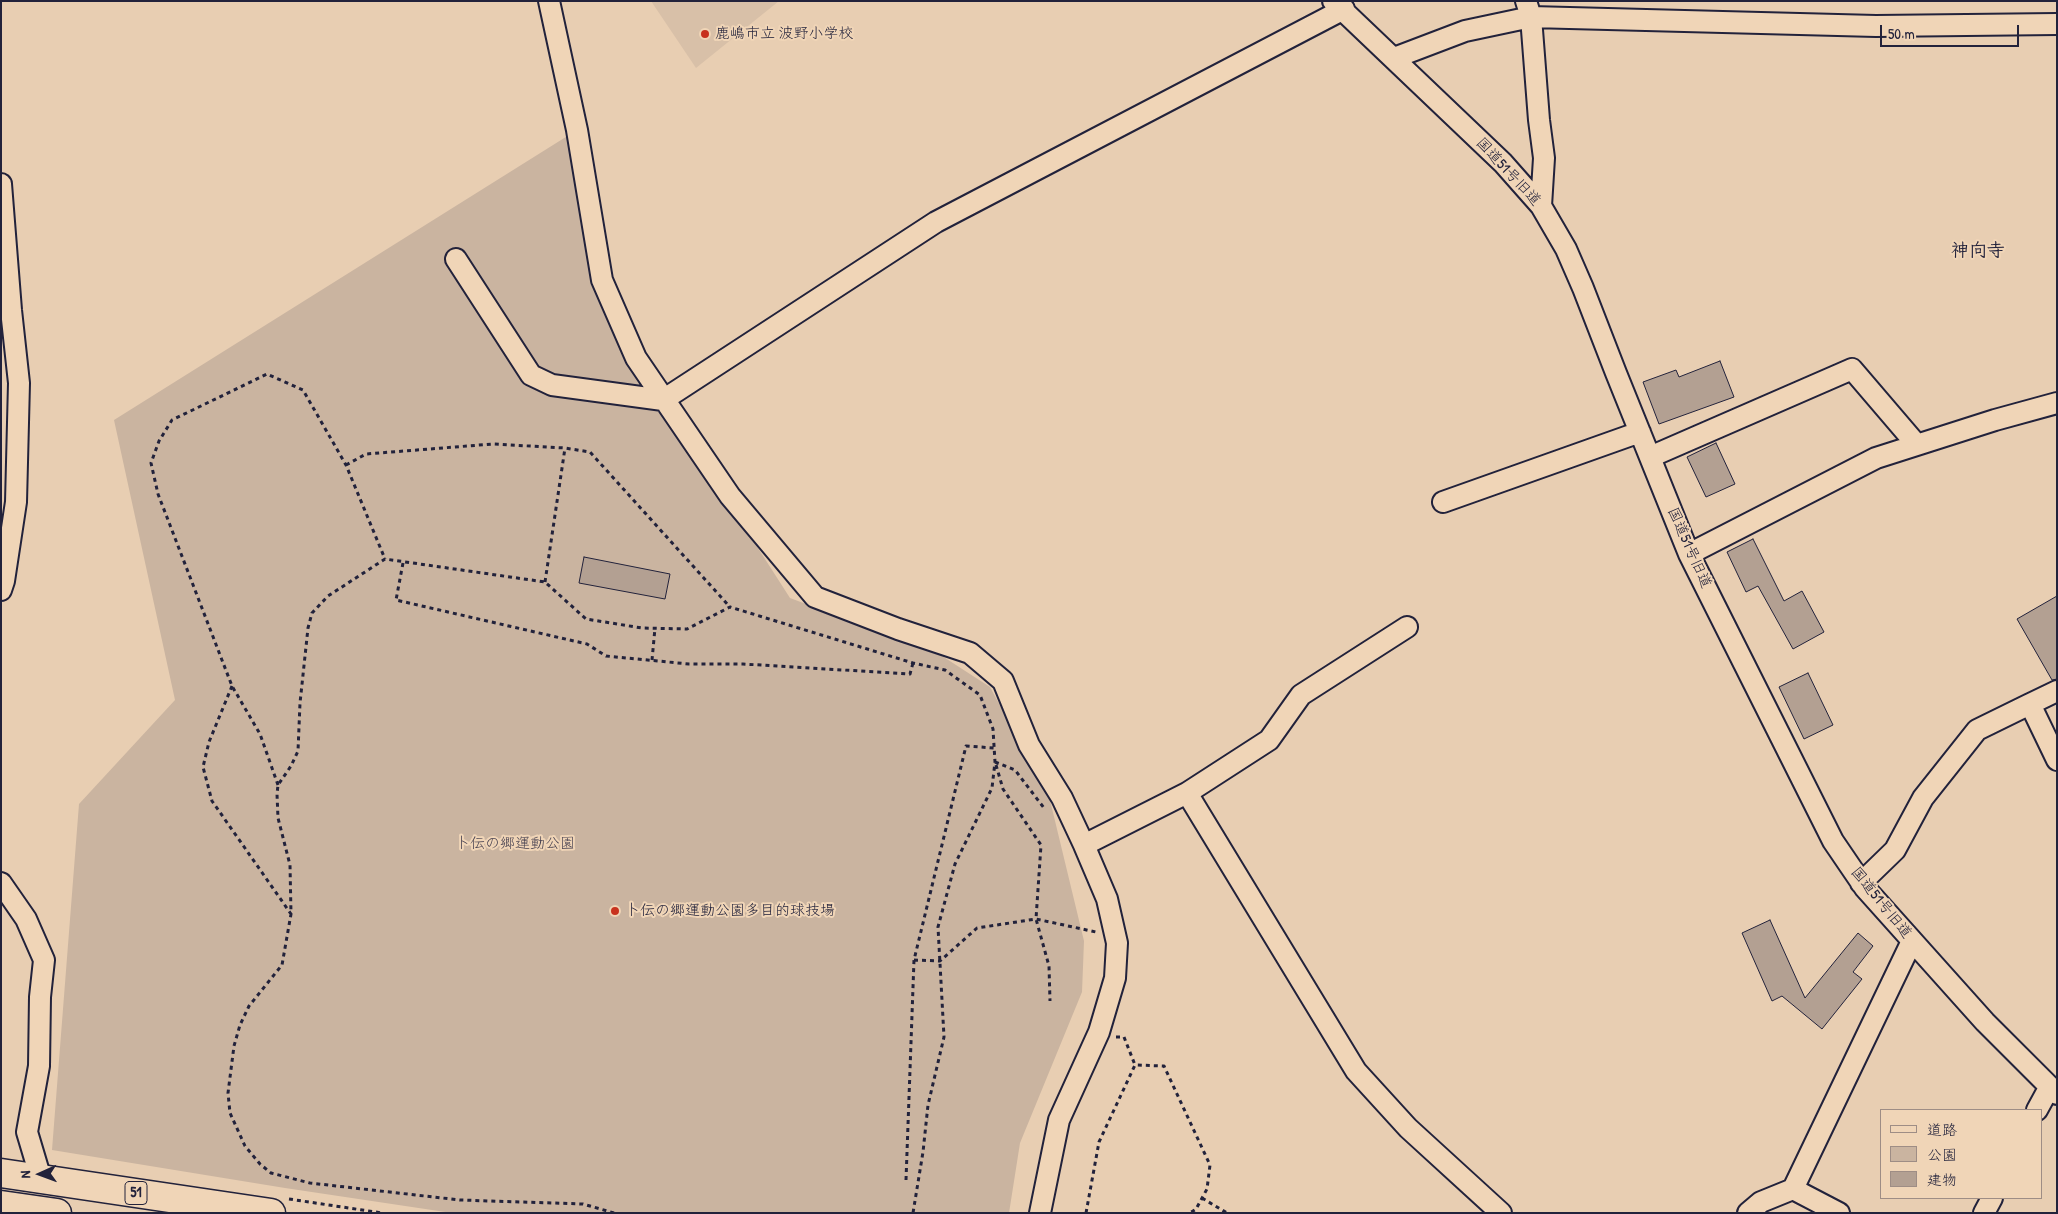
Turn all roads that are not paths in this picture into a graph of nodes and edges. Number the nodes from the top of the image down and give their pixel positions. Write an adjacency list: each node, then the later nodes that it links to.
1 (549, 1): 10 (street)
2 (1339, 5): 5 (street, 国道51号旧道); 10 (street)
3 (1529, 9): 4 (street); 5 (street); 8 (street)
4 (2057, 24)
5 (1394, 58): 8 (street, 国道51号旧道)
6 (1, 184): 7 (street)
7 (2, 205): 16 (street)
8 (1541, 206): 12 (street, 国道51号旧道)
9 (456, 259): 10 (street)
10 (663, 400): 24 (street)
11 (2057, 403): 13 (street)
12 (1640, 432): 14 (street, 国道51号旧道); 15 (street)
13 (1917, 445): 14 (street); 17 (street)
14 (1650, 457): 17 (street, 国道51号旧道)
15 (1443, 502)
16 (9, 503): 18 (street)
17 (1690, 554): 26 (street, 国道51号旧道)
18 (1, 590)
19 (1407, 627): 23 (street)
20 (2057, 691): 21 (street)
21 (2030, 704): 22 (street); 26 (street)
22 (2057, 760)
23 (1186, 793): 24 (street); 39 (street)
24 (1084, 844): 38 (street)
25 (1, 883): 31 (street)
26 (1861, 883): 27 (street, 国道51号旧道)
27 (1912, 941): 28 (street, 国道51号旧道); 32 (street)
28 (2053, 1091): 29 (street)
29 (2038, 1109)
30 (1, 1173): 31 (highway, 51)
31 (41, 1179): 34 (highway, 51)
32 (1793, 1189): 40 (street); 41 (street)
33 (1991, 1199): 42 (street)
34 (207, 1208): 37 (highway, 51)
35 (17, 1209): 36 (highway)
36 (57, 1213)
37 (271, 1213)
38 (1040, 1213)
39 (1501, 1213)
40 (1748, 1213)
41 (1839, 1213)
42 (1984, 1213)

